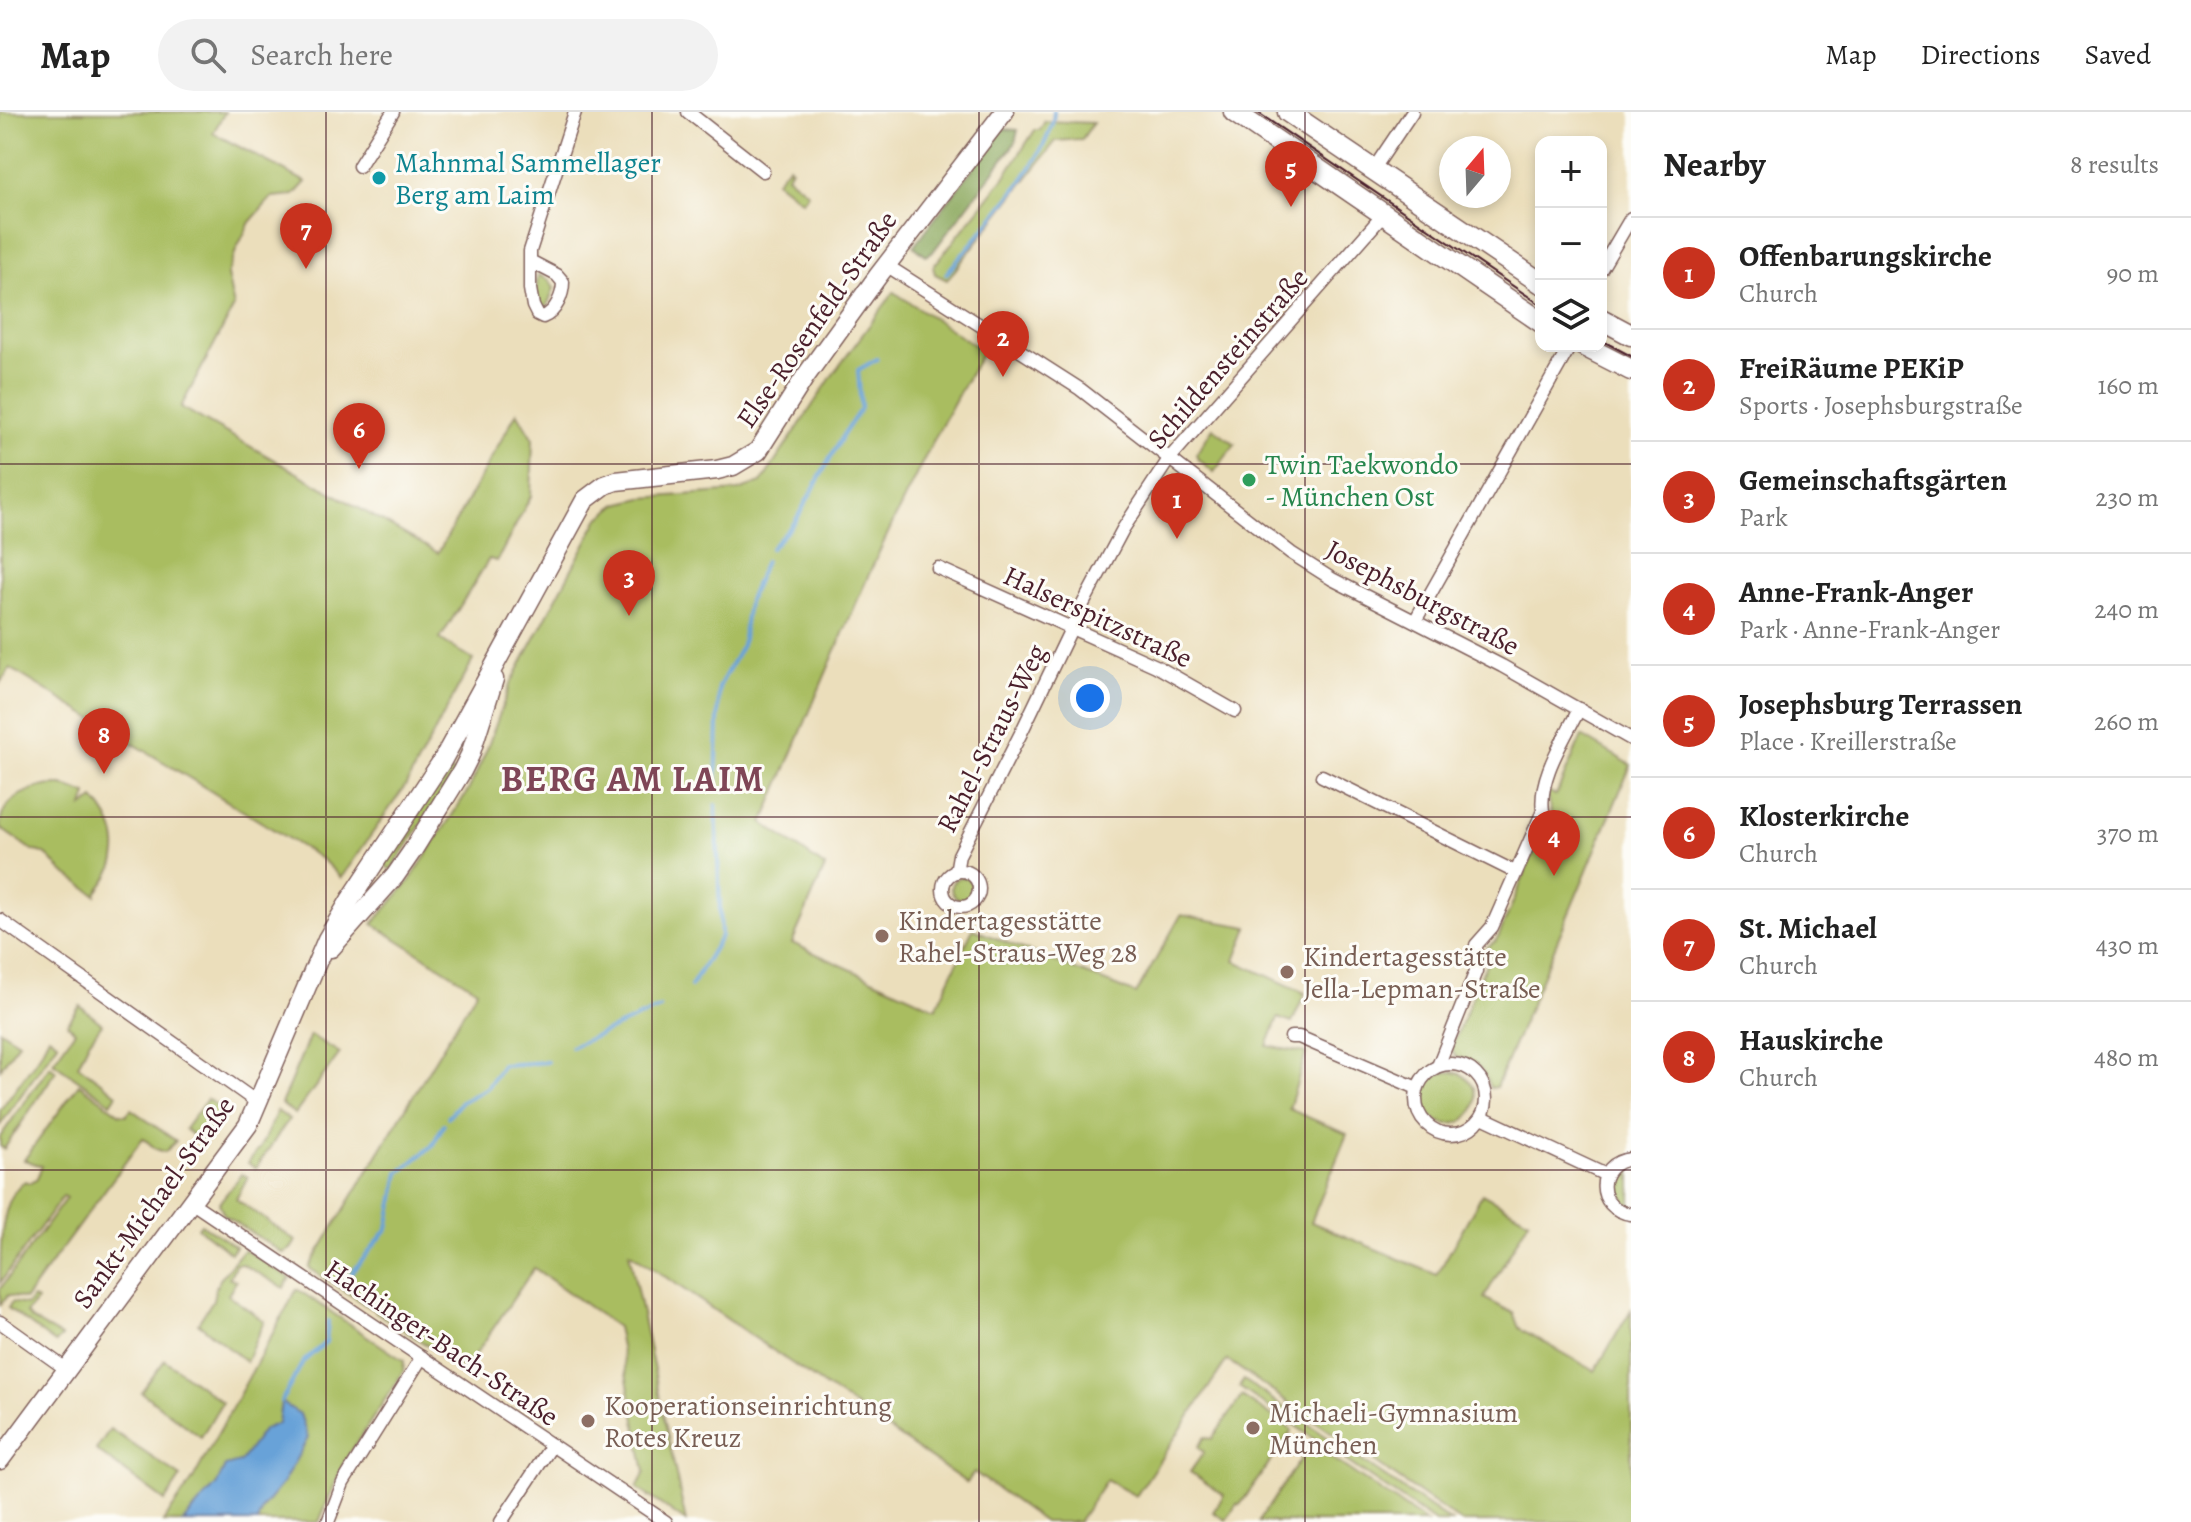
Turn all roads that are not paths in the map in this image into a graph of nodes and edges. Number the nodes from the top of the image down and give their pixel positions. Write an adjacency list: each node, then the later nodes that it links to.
1 (393, 112): 8 (street)
2 (575, 112): 14 (street)
3 (688, 112): 10 (street)
4 (1004, 112): 15 (street, Else-Rosenfeld-Straße)
5 (1234, 112): 11 (main road)
6 (1288, 112): 9 (main road)
7 (1412, 112): 9 (street)
8 (359, 166)
9 (1373, 170): 16 (main road)
10 (763, 171)
11 (1384, 214): 17 (main road); 23 (street, Schildensteinstraße)
12 (1631, 218): 13 (street)
13 (1607, 259)
14 (530, 261)
15 (886, 265): 23 (street, Josephsburgstraße); 24 (street, Else-Rosenfeld-Straße)
16 (1537, 280)
17 (1535, 318)
18 (1607, 322): 19 (main road)
19 (1631, 335)
20 (1567, 352): 26 (street)
21 (1596, 352): 22 (main road)
22 (1631, 370)
23 (1169, 459): 26 (street, Josephsburgstraße); 27 (street, Schildensteinstraße)
24 (585, 500): 28 (street, Sankt-Michael-Straße)
25 (938, 568): 27 (street, Halserspitzstraße)
26 (1415, 621): 29 (street, Josephsburgstraße)
27 (1073, 627): 30 (street, Halserspitzstraße); 33 (street, Rahel-Straus-Weg)
28 (502, 650): 36 (street, Sankt-Michael-Straße); 36 (street, Sankt-Michael-Straße)
29 (1579, 709): 31 (street, Josephsburgstraße); 34 (street)
30 (1235, 711)
31 (1631, 739)
32 (1322, 776): 34 (street)
33 (956, 872)
34 (1515, 872): 38 (street)
35 (0, 920): 40 (street)
36 (321, 960): 40 (street, Sankt-Michael-Straße)
37 (1291, 1037): 39 (street)
38 (1438, 1066): 39 (street); 41 (street)
39 (1417, 1088): 41 (street)
40 (258, 1103): 44 (street, Sankt-Michael-Straße)
41 (1482, 1117): 43 (street)
42 (1631, 1159): 43 (street)
43 (1606, 1175): 45 (street)
44 (191, 1202): 47 (street, Hachinger-Bach-Straße); 48 (street, Sankt-Michael-Straße)
45 (1631, 1214)
46 (0, 1322): 48 (street)
47 (422, 1357): 49 (street, Hachinger-Bach-Straße); 51 (street)
48 (66, 1369): 50 (street, Sankt-Michael-Straße)
49 (552, 1445): 52 (street); 53 (street, Hachinger-Bach-Straße)
50 (0, 1460)
51 (328, 1522)
52 (501, 1522)
53 (666, 1522)

